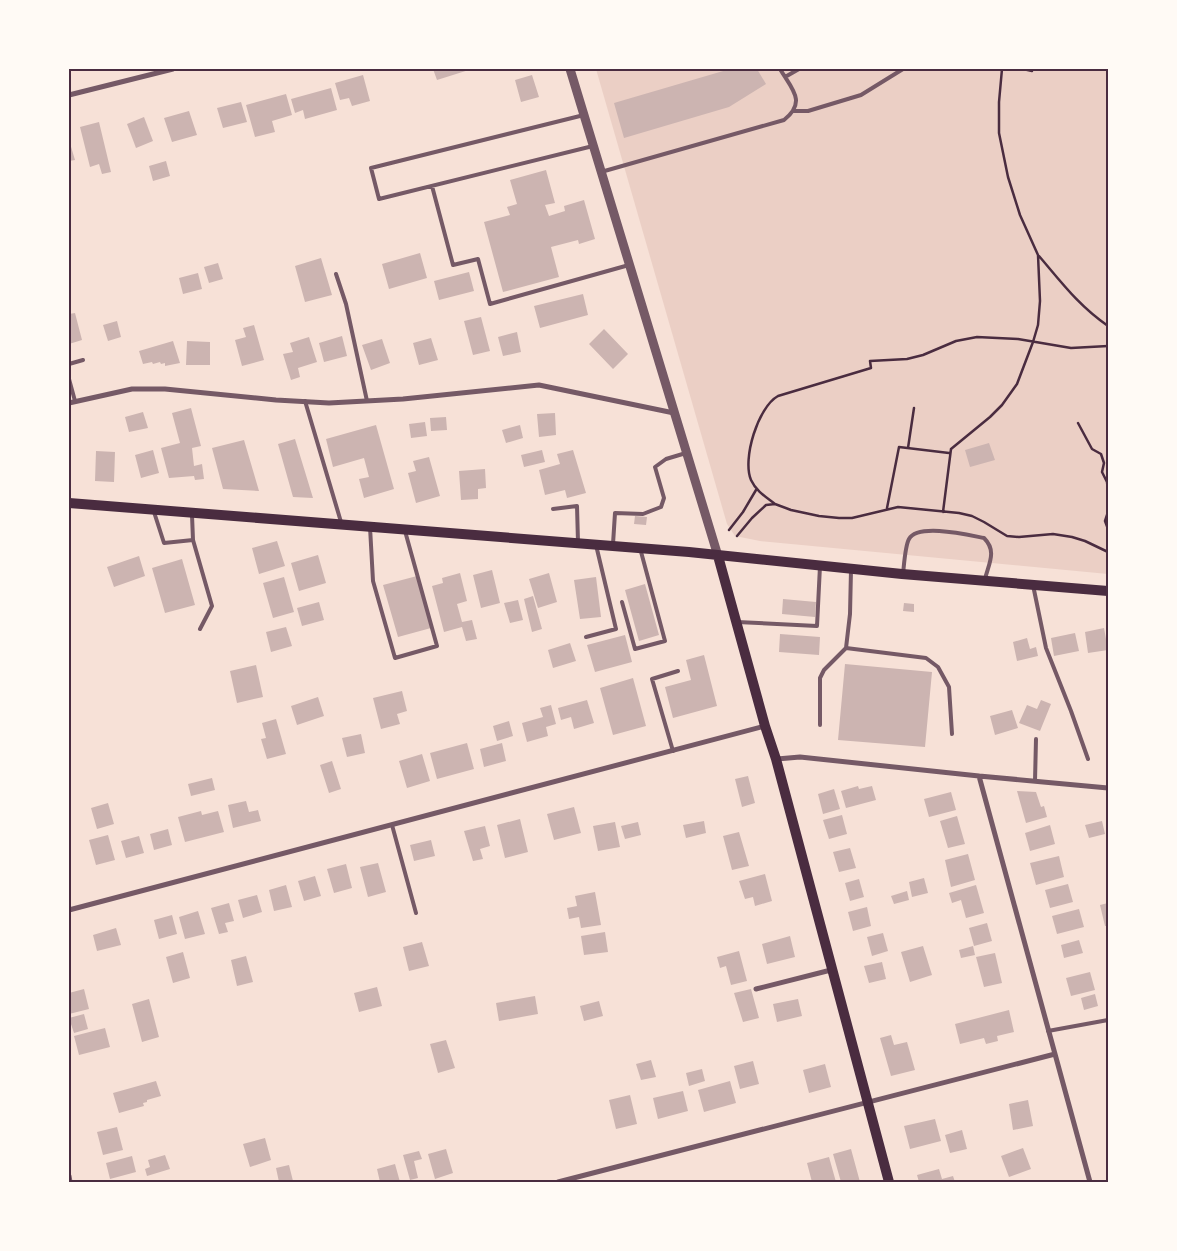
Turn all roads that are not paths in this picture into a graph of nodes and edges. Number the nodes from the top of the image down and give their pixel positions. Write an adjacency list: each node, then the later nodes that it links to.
1 (173, 69): 6 (street)
2 (570, 69): 10 (street)
3 (780, 69): 7 (lane)
4 (799, 69): 7 (lane)
5 (903, 69): 9 (lane)
6 (160, 70): 8 (street)
7 (785, 77): 9 (lane)
8 (69, 95)
9 (794, 112): 12 (lane)
10 (584, 115): 11 (street); 13 (lane)
11 (593, 146): 12 (street); 13 (lane)
12 (601, 172): 14 (street)
13 (432, 186): 14 (lane)
14 (629, 265): 22 (street)
15 (336, 274): 19 (lane)
16 (83, 360): 17 (lane)
17 (69, 364)
18 (69, 379): 20 (lane)
19 (367, 401): 21 (street); 22 (street)
20 (72, 402): 21 (street)
21 (306, 402): 28 (lane)
22 (674, 413): 23 (street)
23 (686, 453): 34 (lane); 36 (street)
24 (69, 503): 25 (main road)
25 (153, 510): 27 (main road); 31 (lane)
26 (553, 510): 32 (lane)
27 (192, 512): 28 (main road); 31 (lane)
28 (342, 525): 29 (main road)
29 (370, 527): 30 (main road); 30 (lane)
30 (404, 530): 32 (main road)
31 (194, 540): 45 (lane)
32 (578, 544): 33 (main road)
33 (596, 545): 34 (main road); 46 (lane)
34 (613, 546): 35 (main road)
35 (640, 548): 36 (main road); 43 (lane)
36 (718, 556): 37 (main road); 44 (main road)
37 (820, 566): 38 (main road); 44 (lane)
38 (852, 570): 39 (main road); 47 (lane)
39 (902, 574): 40 (main road); 40 (lane)
40 (984, 581): 41 (main road)
41 (1033, 585): 42 (main road); 54 (lane)
42 (1108, 591)
43 (622, 602)
44 (737, 622): 50 (main road)
45 (200, 629)
46 (586, 636)
47 (846, 648): 49 (lane); 51 (lane)
48 (678, 671): 53 (lane)
49 (820, 725)
50 (765, 726): 53 (street); 55 (main road)
51 (952, 734)
52 (1036, 739): 57 (lane)
53 (674, 750): 59 (street)
54 (1088, 758)
55 (776, 760): 56 (street); 62 (main road)
56 (979, 776): 57 (street); 65 (street)
57 (1035, 781): 58 (street)
58 (1108, 788)
59 (392, 825): 60 (street); 61 (lane)
60 (69, 910)
61 (416, 913)
62 (831, 970): 63 (street); 67 (main road)
63 (756, 990)
64 (1108, 1020): 65 (lane)
65 (1048, 1031): 66 (street)
66 (1055, 1054): 67 (street); 72 (street)
67 (868, 1103): 70 (street); 71 (main road)
68 (69, 1176): 69 (street)
69 (70, 1182)
70 (558, 1182)
71 (889, 1182)
72 (1090, 1182)

